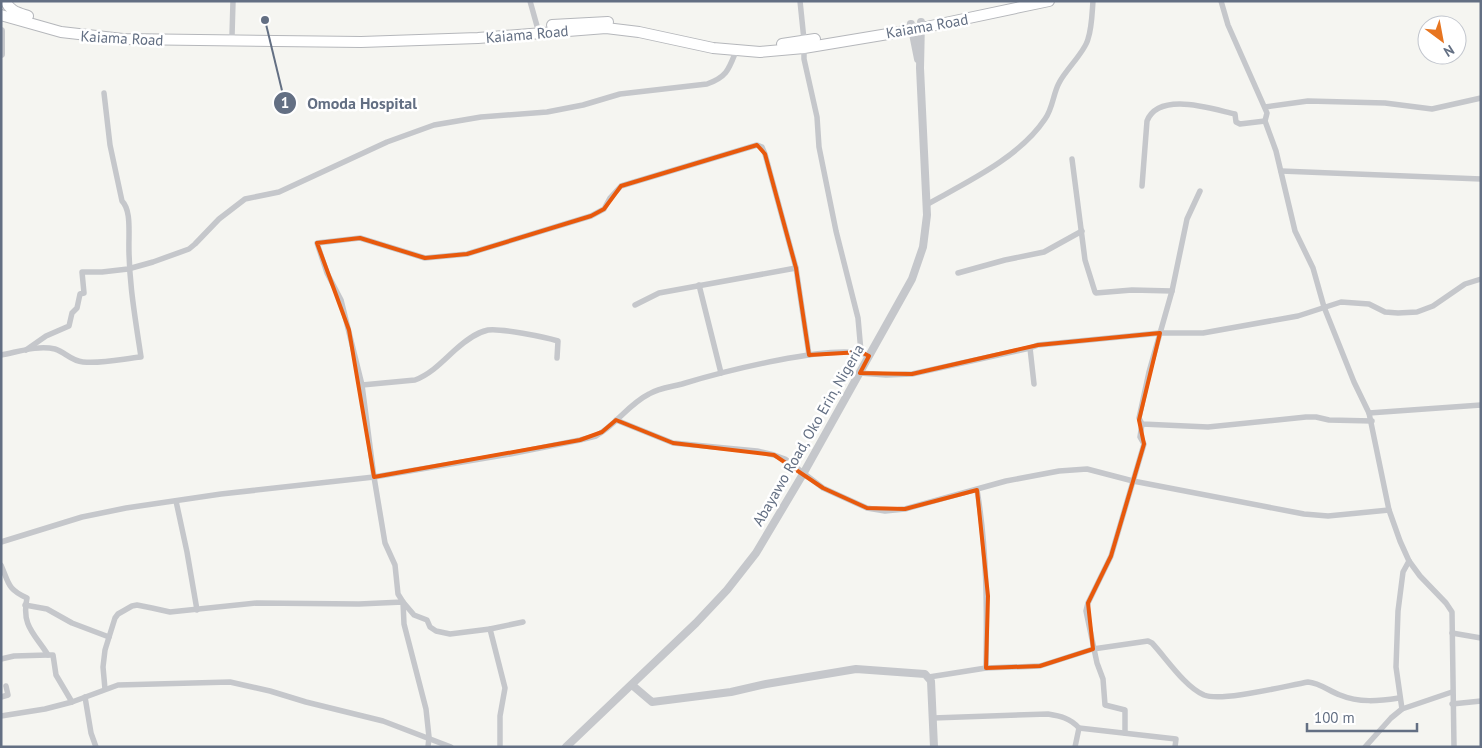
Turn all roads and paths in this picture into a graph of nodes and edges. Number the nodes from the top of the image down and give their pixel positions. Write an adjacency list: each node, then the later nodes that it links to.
1 (5, 1): 9 (highway); 14 (highway, Kaiama Road)
2 (233, 1): 14 (street)
3 (530, 1): 11 (street)
4 (800, 1): 15 (street)
5 (1025, 1): 12 (highway, Kaiama Road)
6 (1049, 1): 12 (highway, Kaiama Road)
7 (1093, 1): 27 (street)
8 (1221, 1): 20 (street)
9 (1, 8)
10 (1, 15): 16 (highway, Kaiama Road)
11 (537, 26): 14 (highway, Kaiama Road); 15 (highway, Kaiama Road)
12 (916, 26): 15 (highway, Kaiama Road); 27 (street, Abayawo Road, Oko Erin, Nigeria)
13 (1, 31): 17 (street)
14 (232, 36)
15 (804, 44): 16 (highway, Kaiama Road); 40 (street)
16 (736, 51): 30 (street)
17 (1, 54)
18 (104, 93): 30 (street)
19 (1481, 98): 20 (street)
20 (1264, 107): 21 (street)
21 (1265, 121): 23 (street); 25 (street)
22 (1072, 159): 28 (street)
23 (1281, 171): 24 (street); 36 (street)
24 (1481, 179)
25 (1142, 186)
26 (1200, 192): 34 (street)
27 (926, 205): 43 (street, Abayawo Road, Oko Erin, Nigeria)
28 (1082, 231): 31 (street); 34 (street)
29 (796, 268): 33 (street); 42 (street); 48 (street)
30 (128, 269): 39 (street); 39 (street)
31 (958, 273)
32 (1481, 279): 36 (street)
33 (699, 285): 35 (street); 45 (street)
34 (1172, 291): 37 (street)
35 (635, 305)
36 (1324, 307): 37 (street); 50 (street)
37 (1160, 333): 38 (street); 53 (street)
38 (1030, 348): 46 (street); 47 (street)
39 (26, 350): 41 (street)
40 (861, 352): 42 (street); 43 (street)
41 (1, 355)
42 (809, 355): 45 (street)
43 (869, 356): 46 (street, Abayawo Road, Oko Erin, Nigeria)
44 (558, 358): 48 (street)
45 (721, 373): 51 (street)
46 (860, 373): 54 (street, Abayawo Road, Oko Erin, Nigeria)
47 (1034, 384)
48 (362, 385): 55 (street)
49 (1481, 405): 50 (street)
50 (1369, 413): 52 (street)
51 (616, 420): 54 (street); 55 (street)
52 (1372, 421): 53 (street); 59 (street)
53 (1142, 424): 56 (street)
54 (803, 474): 57 (street); 76 (street, Abayawo Road, Oko Erin, Nigeria)
55 (374, 477): 58 (street); 63 (street)
56 (1133, 481): 57 (street); 59 (street); 71 (street)
57 (978, 490): 74 (street)
58 (176, 501): 60 (street); 65 (street)
59 (1390, 510): 61 (street)
60 (1, 542)
61 (1409, 561): 68 (street); 82 (street)
62 (1, 565): 64 (street)
63 (403, 602): 65 (street); 67 (street); 91 (street)
64 (25, 605): 69 (street); 72 (street)
65 (197, 610): 69 (street)
66 (523, 622): 67 (street)
67 (490, 629): 95 (street)
68 (1452, 633): 70 (street); 79 (street)
69 (109, 637): 78 (street)
70 (1481, 638)
71 (1093, 649): 74 (street); 82 (street); 90 (street)
72 (48, 654): 73 (street); 84 (street)
73 (1, 659)
74 (986, 668): 75 (street)
75 (929, 677): 76 (street); 88 (street)
76 (632, 685): 96 (street, Abayawo Road, Oko Erin, Nigeria)
77 (6, 686): 80 (street)
78 (105, 689): 81 (street); 91 (street)
79 (1452, 692): 85 (street); 86 (street)
80 (1, 697)
81 (86, 697): 84 (street); 92 (street)
82 (1399, 698): 86 (street)
83 (1481, 701): 85 (street)
84 (72, 702): 87 (street)
85 (1452, 704): 101 (street)
86 (1402, 709): 100 (street)
87 (1, 716)
88 (933, 718): 89 (street); 97 (street)
89 (1079, 728): 90 (street); 98 (street)
90 (1125, 733): 99 (street)
91 (429, 737): 93 (street); 94 (street)
92 (96, 747)
93 (428, 747)
94 (451, 747)
95 (500, 747)
96 (566, 747)
97 (934, 747)
98 (1075, 747)
99 (1175, 747)
100 (1365, 747)
101 (1454, 747)

